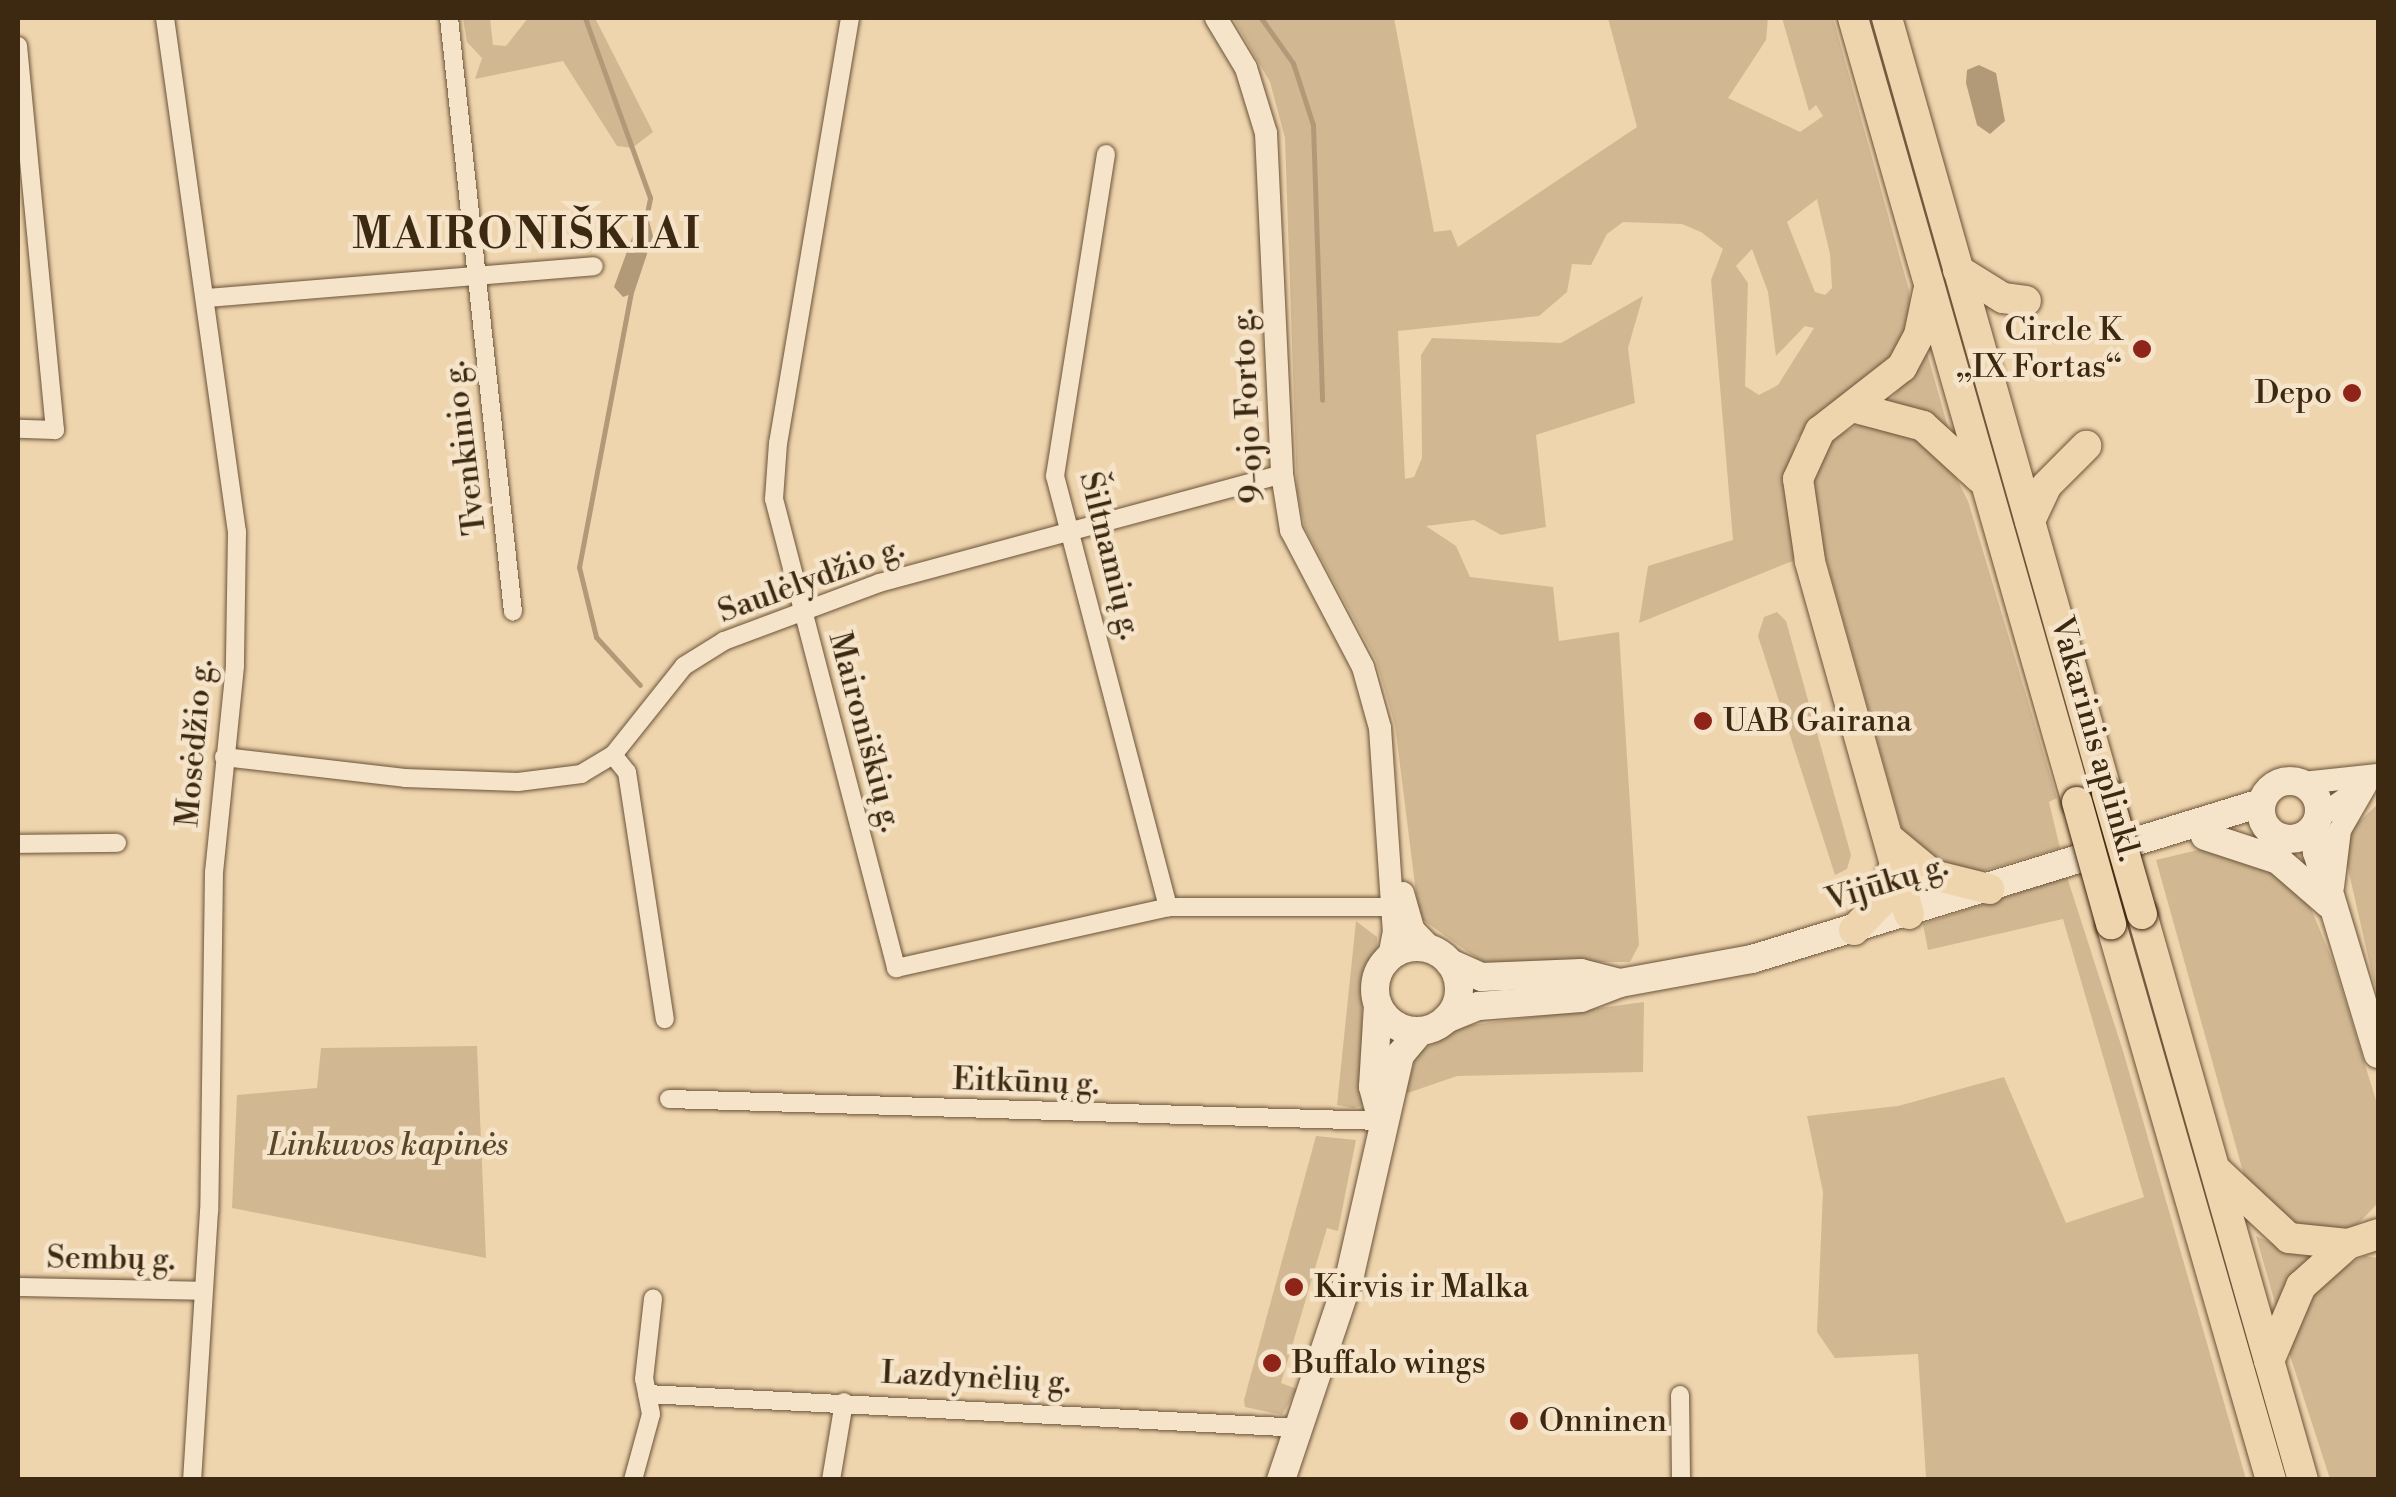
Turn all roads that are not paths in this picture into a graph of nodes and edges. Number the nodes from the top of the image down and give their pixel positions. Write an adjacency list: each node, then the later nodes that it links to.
1 (165, 18): 15 (street, Mosėdžio g.)
2 (449, 18): 13 (street, Tvenkinio g.)
3 (850, 18): 24 (street, Maironiškių g.)
4 (1216, 18): 20 (street, 9-ojo Forto g.)
5 (1853, 18): 14 (highway, Vakarinis aplinkl.)
6 (1887, 18): 9 (highway, Vakarinis aplinkl.)
7 (1896, 18): 9 (highway)
8 (18, 46): 18 (street)
9 (1899, 60): 12 (highway, Vakarinis aplinkl.)
10 (1106, 154): 23 (street, Šiltnamių g.)
11 (594, 266): 13 (street)
12 (1958, 270): 16 (highway); 22 (highway, Vakarinis aplinkl.)
13 (475, 278): 15 (street); 25 (street, Tvenkinio g.)
14 (1929, 284): 17 (highway); 21 (highway, Vakarinis aplinkl.)
15 (208, 298): 27 (street, Mosėdžio g.)
16 (2026, 302)
17 (1856, 408): 21 (highway); 37 (highway)
18 (18, 428)
19 (2086, 446): 22 (highway)
20 (1282, 474): 23 (street, Saulėlydžio g.); 39 (street, 9-ojo Forto g.)
21 (1986, 484): 70 (highway, Vakarinis aplinkl., bridge)
22 (2030, 521): 54 (highway, Vakarinis aplinkl., bridge)
23 (1069, 531): 24 (street, Saulėlydžio g.); 40 (street, Šiltnamių g.)
24 (800, 610): 26 (street, Saulėlydžio g.); 40 (street, Maironiškių g.)
25 (513, 612)
26 (613, 755): 27 (street, Saulėlydžio g.); 48 (street)
27 (224, 756): 58 (street, Mosėdžio g.)
28 (2374, 779): 29 (street); 31 (street); 41 (street)
29 (2302, 783): 30 (main road); 31 (main road)
30 (2261, 803): 32 (main road, Vijūkų g.); 34 (main road)
31 (2317, 822): 34 (main road); 41 (main road)
32 (2170, 836): 33 (main road, Vijūkų g.); 38 (main road, Vijūkų g.)
33 (2205, 836): 34 (main road, Vijūkų g.); 41 (main road)
34 (2278, 837): 41 (main road)
35 (116, 843): 36 (street)
36 (18, 844)
37 (1893, 850): 38 (highway); 42 (highway); 43 (highway)
38 (1989, 889): 42 (main road, Vijūkų g.)
39 (1398, 906): 40 (street, Maironiškių g.); 44 (street); 45 (street, 9-ojo Forto g.)
40 (1168, 907)
41 (2333, 907): 51 (main road)
42 (1909, 914): 43 (main road, Vijūkų g.)
43 (1854, 930): 46 (main road, Vijūkų g.)
44 (1442, 956): 45 (main road); 46 (main road, Vijūkų g.); 49 (main road)
45 (1389, 957): 47 (main road)
46 (1620, 984): 49 (main road, Vijūkų g.)
47 (1378, 1005): 50 (main road); 53 (main road)
48 (665, 1019)
49 (1446, 1019): 50 (main road)
50 (1420, 1031): 53 (main road)
51 (2378, 1054)
52 (668, 1099): 53 (street, Eitkūnų g.)
53 (1382, 1121): 64 (main road)
54 (2214, 1169): 56 (highway); 60 (highway, Vakarinis aplinkl.)
55 (2378, 1234): 56 (highway)
56 (2348, 1244): 60 (highway)
57 (18, 1287): 58 (street, Sembų g.)
58 (203, 1291): 65 (street, Mosėdžio g.)
59 (652, 1299): 61 (street)
60 (2269, 1361): 71 (highway, Vakarinis aplinkl.)
61 (646, 1394): 63 (street, Lazdynėlių g.); 66 (street)
62 (1680, 1395): 69 (street)
63 (844, 1402): 64 (street, Lazdynėlių g.); 67 (street)
64 (1302, 1428): 68 (main road)
65 (192, 1480)
66 (633, 1480)
67 (831, 1480)
68 (1281, 1480)
69 (1682, 1480)
70 (2270, 1480)
71 (2303, 1480)

